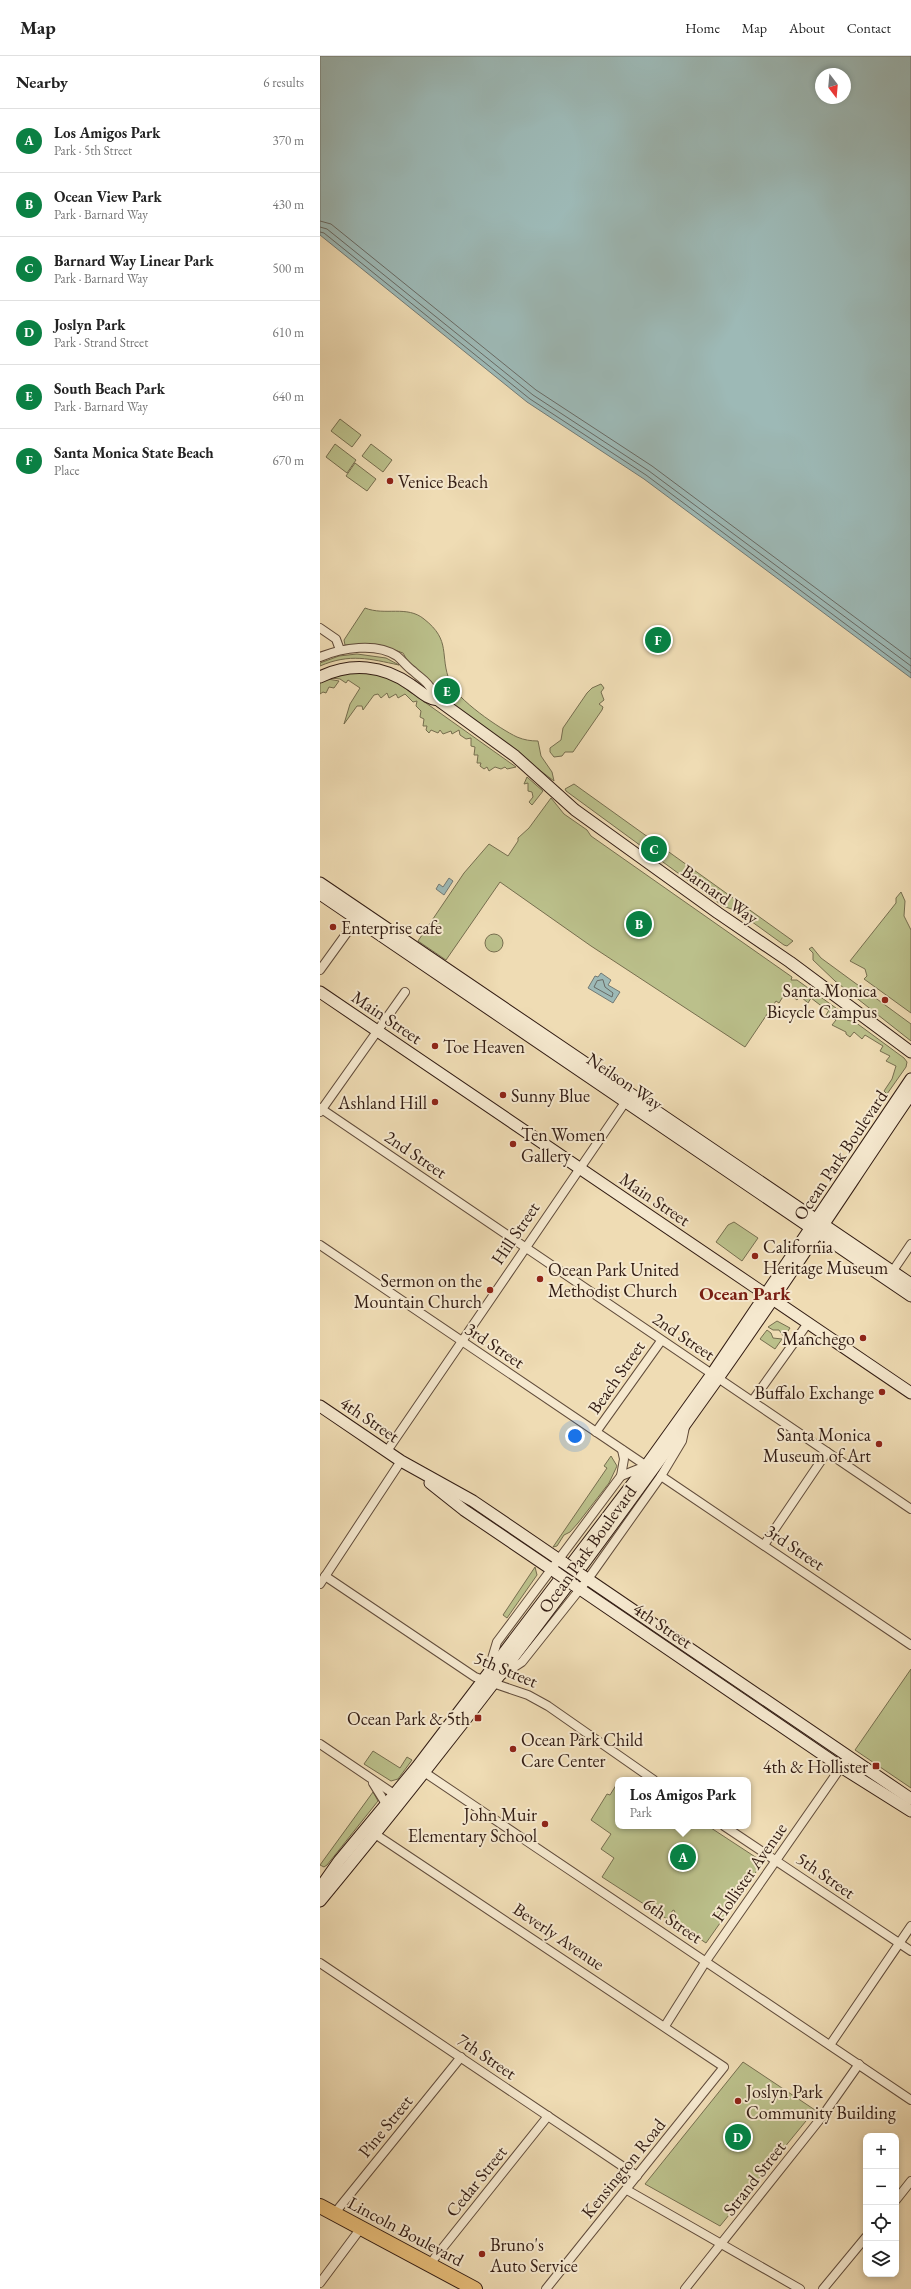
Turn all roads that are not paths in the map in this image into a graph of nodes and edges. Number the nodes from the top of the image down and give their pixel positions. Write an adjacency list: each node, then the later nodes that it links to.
1 (320, 628): 2 (street)
2 (340, 650): 3 (street, Barnard Way); 6 (street, Barnard Way)
3 (320, 657)
4 (320, 669): 6 (street, Barnard Way)
5 (320, 677): 6 (street, Barnard Way)
6 (435, 695): 14 (street, Barnard Way)
7 (320, 883): 9 (street, Neilson Way)
8 (320, 894): 9 (street, Neilson Way)
9 (360, 916): 10 (street); 17 (street, Neilson Way)
10 (320, 970)
11 (320, 992): 13 (street, Main Street)
12 (405, 992): 13 (street)
13 (377, 1031): 18 (street); 20 (street, Main Street)
14 (911, 1052)
15 (911, 1079): 19 (street, Ocean Park Boulevard)
16 (911, 1094): 19 (street, Ocean Park Boulevard)
17 (628, 1098): 20 (street, Hill Street); 21 (street, Neilson Way)
18 (321, 1110): 24 (street, 2nd Street)
19 (873, 1143): 21 (street, Ocean Park Boulevard)
20 (579, 1168): 24 (street, Hill Street); 27 (street, Main Street)
21 (816, 1226): 25 (street, Neilson Way); 27 (street, Ocean Park Boulevard)
22 (911, 1244): 25 (street)
23 (320, 1245): 30 (street, 3rd Street)
24 (525, 1248): 30 (street, Hill Street); 31 (street, 2nd Street)
25 (889, 1275): 26 (street, Neilson Way); 28 (street, Neilson Way)
26 (911, 1284)
27 (769, 1296): 29 (street, Main Street); 32 (street, Ocean Park Boulevard)
28 (911, 1296)
29 (808, 1323): 33 (street, Main Street); 34 (street)
30 (461, 1341): 36 (street, 3rd Street); 38 (street, Hill Street)
31 (661, 1341): 32 (street, 2nd Street); 36 (street, Beach Street)
32 (715, 1376): 34 (street, 2nd Street); 41 (street, Ocean Park Boulevard); 41 (street, Ocean Park Boulevard)
33 (911, 1393)
34 (754, 1400): 39 (street, 2nd Street)
35 (320, 1406): 38 (street, 4th Street)
36 (596, 1432): 37 (street, 3rd Street)
37 (622, 1450): 41 (street, 3rd Street); 42 (street, Ocean Park Boulevard)
38 (387, 1451): 40 (street, 4th Street)
39 (827, 1452): 43 (street, 2nd Street); 44 (street)
40 (401, 1461): 45 (street, 4th Street); 46 (street, 4th Street); 47 (street)
41 (653, 1471): 42 (street, Ocean Park Boulevard); 44 (street, 3rd Street); 48 (street, Ocean Park Boulevard); 52 (street, Ocean Park Boulevard)
42 (621, 1476): 45 (street, Ocean Park Boulevard)
43 (911, 1509)
44 (764, 1545): 51 (street, 3rd Street)
45 (562, 1562): 46 (street, Ocean Park Boulevard); 48 (street, 4th Street, bridge)
46 (554, 1572): 50 (street, 4th Street, bridge); 52 (street, Ocean Park Boulevard)
47 (325, 1576): 49 (street); 52 (street, 5th Street)
48 (585, 1577): 50 (street, Ocean Park Boulevard); 54 (street, 4th Street)
49 (320, 1584)
50 (577, 1587): 52 (street, Ocean Park Boulevard); 55 (street, 4th Street)
51 (911, 1644)
52 (489, 1680): 56 (street, Ocean Park Boulevard); 57 (street, 5th Street)
53 (320, 1744): 58 (street)
54 (848, 1757): 55 (street, Hollister Avenue); 60 (street, 4th Street)
55 (841, 1767): 62 (street, 4th Street); 66 (street, Hollister Avenue)
56 (421, 1769): 59 (street, Ocean Park Boulevard); 63 (street, Ocean Park Boulevard); 73 (street, 6th Street)
57 (650, 1777)
58 (371, 1778): 59 (street); 61 (street)
59 (394, 1794): 61 (street, Ocean Park Boulevard); 63 (street)
60 (911, 1799)
61 (386, 1804): 65 (street); 67 (street, Ocean Park Boulevard)
62 (911, 1811)
63 (388, 1817): 65 (street, Ocean Park Boulevard)
64 (729, 1829): 66 (street, 5th Street)
65 (375, 1834): 69 (street, Ocean Park Boulevard); 75 (street, Beverly Avenue)
66 (777, 1861): 71 (street, 5th Street); 73 (street, Hollister Avenue)
67 (322, 1883): 68 (street, Ocean Park Boulevard)
68 (320, 1897)
69 (320, 1901)
70 (911, 1926): 71 (street)
71 (900, 1943): 72 (street, 5th Street); 76 (street)
72 (911, 1950)
73 (706, 1961): 75 (street, Hollister Avenue); 76 (street, 6th Street)
74 (320, 1963): 77 (street, 7th Street)
75 (665, 2026): 79 (street, Beverly Avenue)
76 (830, 2045): 78 (street, 6th Street)
77 (460, 2057): 81 (street, 7th Street); 87 (street, Pine Street)
78 (859, 2064): 80 (street, 6th Street); 90 (street, Strand Street)
79 (724, 2066): 82 (street, Kensington Road)
80 (911, 2100)
81 (548, 2116): 82 (street, 7th Street); 91 (street, Cedar Street)
82 (637, 2176): 84 (street, Kensington Road)
83 (911, 2181): 85 (street)
84 (627, 2190): 90 (street); 94 (street, Kensington Road)
85 (899, 2196)
86 (320, 2206): 87 (highway, Lincoln Boulevard)
87 (334, 2214): 88 (highway, Lincoln Boulevard)
88 (361, 2228): 91 (highway, Lincoln Boulevard); 92 (street)
89 (863, 2241): 97 (street)
90 (722, 2244): 95 (street, Strand Street); 96 (street)
91 (429, 2265): 93 (highway, Lincoln Boulevard)
92 (320, 2282)
93 (472, 2288)
94 (546, 2289)
95 (685, 2289)
96 (800, 2289)
97 (823, 2289)

